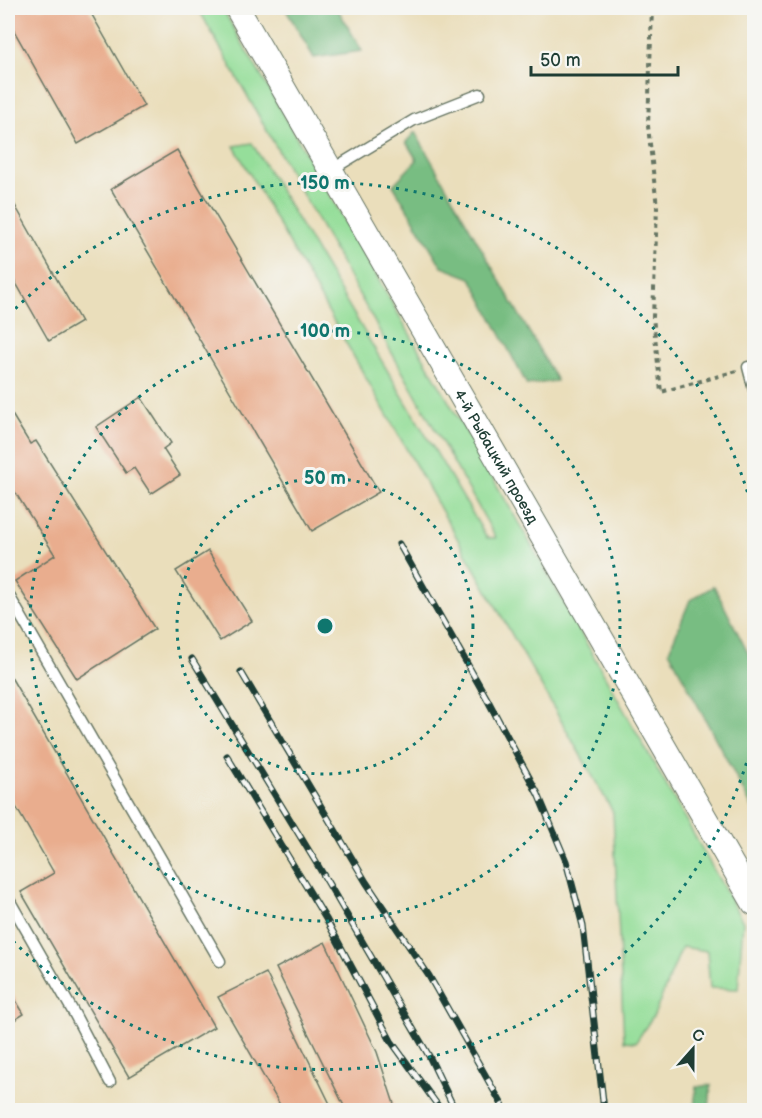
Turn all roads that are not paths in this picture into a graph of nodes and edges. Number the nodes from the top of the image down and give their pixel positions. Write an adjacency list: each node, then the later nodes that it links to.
1 (237, 8): 3 (street, 4-й Рыбацкий проезд)
2 (480, 94): 3 (lane)
3 (330, 170): 8 (street, 4-й Рыбацкий проезд)
4 (748, 367): 5 (lane)
5 (754, 390)
6 (8, 594): 9 (lane)
7 (8, 898): 10 (lane)
8 (754, 903)
9 (220, 961)
10 (110, 1082)

